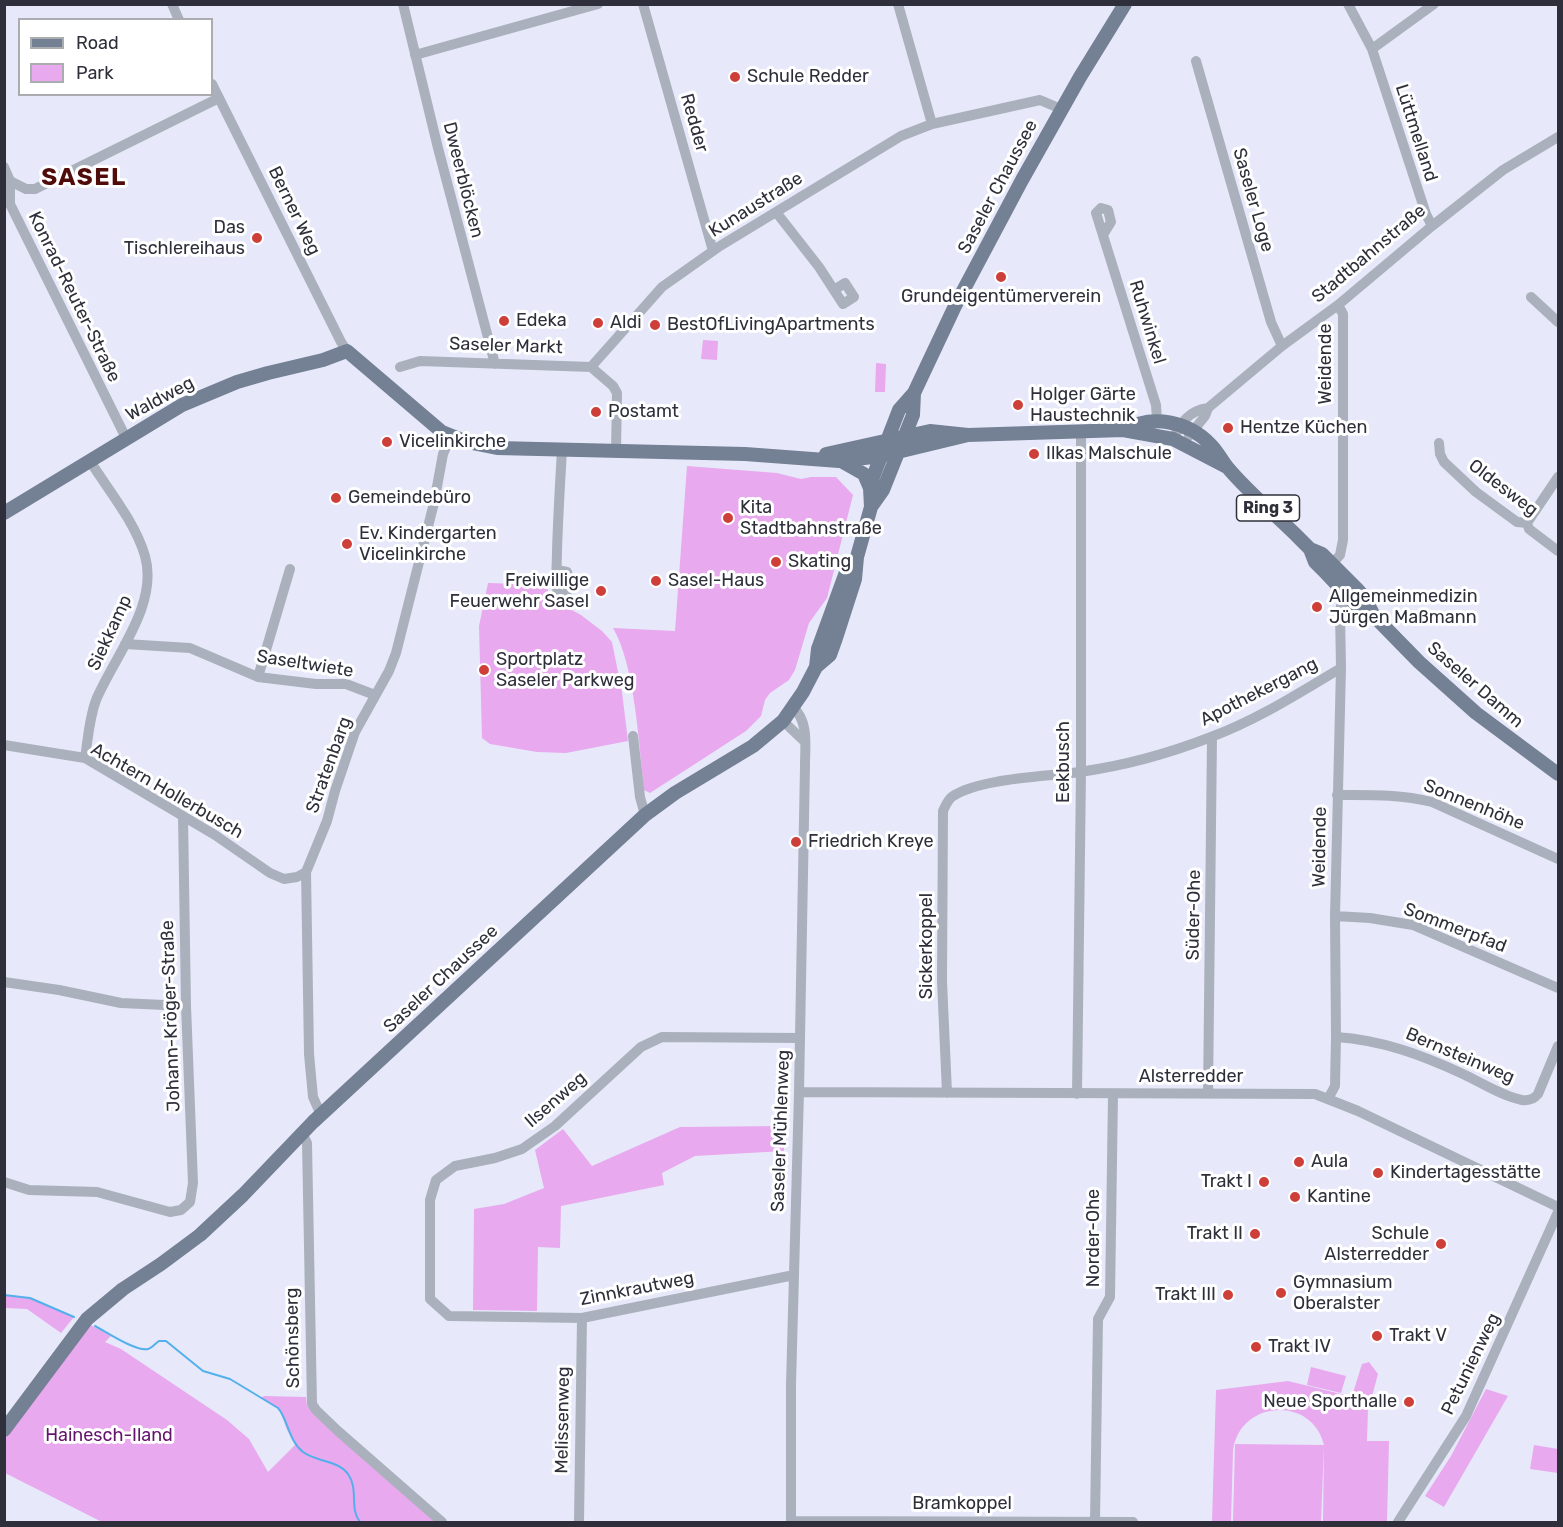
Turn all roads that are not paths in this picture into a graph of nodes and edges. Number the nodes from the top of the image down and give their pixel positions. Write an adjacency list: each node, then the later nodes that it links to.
1 (172, 4): 9 (street)
2 (403, 4): 11 (street, Dweerblöcken)
3 (598, 4): 11 (street)
4 (643, 4): 23 (street, Redder)
5 (898, 4): 16 (street)
6 (1125, 4): 15 (main road, Saseler Chaussee)
7 (1348, 4): 10 (street, Lüttmelland)
8 (1434, 4): 10 (street)
9 (178, 18)
10 (1372, 49): 21 (street, Lüttmelland)
11 (414, 55): 31 (street, Dweerblöcken)
12 (1196, 62): 28 (street, Saseler Loge)
13 (213, 86): 14 (street, Berner Weg)
14 (219, 98): 19 (street); 29 (street, Berner Weg)
15 (1061, 109): 16 (street, Kunaustraße); 33 (main road, Saseler Chaussee)
16 (932, 124): 20 (street, Kunaustraße)
17 (1558, 136): 21 (street, Stadtbahnstraße)
18 (4, 167): 19 (street, Konrad-Reuter-Straße)
19 (10, 181): 41 (street, Konrad-Reuter-Straße)
20 (776, 212): 23 (street, Kunaustraße); 24 (street)
21 (1432, 225): 26 (street, Stadtbahnstraße)
22 (1103, 235): 34 (street, Ruhwinkel)
23 (713, 251): 32 (street, Kunaustraße)
24 (834, 290)
25 (1531, 297): 27 (street)
26 (1338, 305): 28 (street, Stadtbahnstraße); 60 (street, Weidende)
27 (1558, 322)
28 (1282, 346): 35 (street, Stadtbahnstraße)
29 (347, 351): 40 (main road); 41 (main road, Waldweg)
30 (420, 361): 31 (street, Saseler Markt)
31 (495, 364): 32 (street, Saseler Markt)
32 (591, 367): 46 (street)
33 (914, 393): 38 (main road, Saseler Chaussee); 42 (main road, Saseler Chaussee)
34 (1157, 420): 35 (main road, Ring 3); 36 (main road, Ring 3)
35 (1186, 428): 43 (street); 52 (main road, Saseler Damm / Ring 3)
36 (1124, 430): 37 (main road, Ring 3); 43 (main road, Ring 3)
37 (1081, 431): 39 (main road, Ring 3); 76 (street, Eekbusch)
38 (904, 435): 39 (main road, Ring 3); 42 (main road, Ring 3); 47 (main road, Saseler Chaussee)
39 (968, 435): 47 (main road, Ring 3)
40 (451, 436): 45 (main road); 68 (street, Stratenbarg)
41 (126, 438): 50 (main road, Waldweg)
42 (887, 439): 48 (main road, Saseler Chaussee); 49 (main road)
43 (1179, 442): 52 (main road, Saseler Damm / Ring 3)
44 (1439, 443): 57 (street, Oldesweg)
45 (562, 450): 46 (main road); 62 (street)
46 (616, 452): 49 (main road)
47 (897, 452): 48 (main road, Ring 3); 55 (main road, Saseler Chaussee)
48 (881, 456): 51 (main road); 54 (main road, Saseler Chaussee)
49 (804, 457): 51 (main road)
50 (90, 461): 56 (main road, Waldweg); 65 (street, Siekkamp)
51 (839, 461): 54 (main road)
52 (1227, 467): 58 (main road, Saseler Damm / Ring 3)
53 (1558, 477): 57 (street)
54 (870, 488): 55 (main road, Saseler Chaussee)
55 (872, 507): 69 (main road, Saseler Chaussee)
56 (4, 513)
57 (1527, 523): 59 (street, Oldesweg)
58 (1310, 549): 60 (main road, Saseler Damm / Ring 3); 63 (main road, Saseler Damm / Ring 3)
59 (1558, 551)
60 (1332, 564): 64 (main road, Saseler Damm / Ring 3)
61 (290, 569): 67 (street)
62 (557, 570)
63 (1349, 597): 64 (main road, Saseler Damm / Ring 3); 66 (street, Weidende)
64 (1374, 616): 77 (main road, Saseler Damm / Ring 3)
65 (125, 644): 67 (street, Saseltwiete); 75 (street, Siekkamp)
66 (1341, 668): 72 (street, Apothekergang); 78 (street, Weidende)
67 (258, 677): 68 (street, Saseltwiete)
68 (375, 695): 83 (street, Stratenbarg)
69 (793, 707): 70 (main road, Saseler Chaussee); 73 (street, Saseler Mühlenweg)
70 (783, 721): 73 (street); 80 (main road, Saseler Chaussee)
71 (633, 736): 80 (street)
72 (1212, 737): 76 (street, Apothekergang); 95 (street, Süder-Ohe)
73 (804, 741): 89 (street, Saseler Mühlenweg)
74 (4, 745): 75 (street, Achtern Hollerbusch)
75 (85, 758): 81 (street, Achtern Hollerbusch)
76 (1081, 772): 79 (street, Apothekergang); 93 (street, Eekbusch)
77 (1558, 774)
78 (1337, 795): 82 (street, Sonnenhöhe); 84 (street, Weidende)
79 (948, 800): 92 (street, Sickerkoppel)
80 (645, 815): 97 (main road, Saseler Chaussee)
81 (183, 816): 83 (street, Achtern Hollerbusch); 87 (street, Johann-Kröger-Straße)
82 (1558, 859)
83 (306, 872): 97 (street, Stratenbarg)
84 (1335, 916): 86 (street, Sommerpfad); 88 (street, Weidende)
85 (4, 982): 87 (street)
86 (1558, 988)
87 (186, 1006): 99 (street, Johann-Kröger-Straße)
88 (1336, 1037): 90 (street, Bernsteinweg); 96 (street, Weidende)
89 (800, 1038): 91 (street, Saseler Mühlenweg); 103 (street, Ilsenweg)
90 (1558, 1046)
91 (799, 1092): 92 (street, Alsterredder); 102 (street, Saseler Mühlenweg)
92 (947, 1093): 93 (street, Alsterredder)
93 (1077, 1094): 94 (street, Alsterredder)
94 (1113, 1094): 95 (street, Alsterredder); 109 (street, Norder-Ohe)
95 (1208, 1094): 96 (street, Alsterredder)
96 (1328, 1099): 100 (street, Alsterredder)
97 (321, 1115): 98 (main road, Saseler Chaussee)
98 (302, 1133): 105 (main road, Saseler Chaussee); 106 (street, Schönsberg)
99 (4, 1182)
100 (1558, 1207)
101 (1558, 1212): 111 (street, Petunienweg)
102 (794, 1275): 104 (street, Zinnkrautweg); 108 (street, Saseler Mühlenweg)
103 (449, 1316): 104 (street, Zinnkrautweg)
104 (582, 1318): 107 (street, Melissenweg)
105 (4, 1430)
106 (442, 1522)
107 (579, 1522)
108 (791, 1522): 109 (street, Bramkoppel)
109 (1095, 1522): 110 (street, Bramkoppel)
110 (1132, 1522)
111 (1398, 1522)

